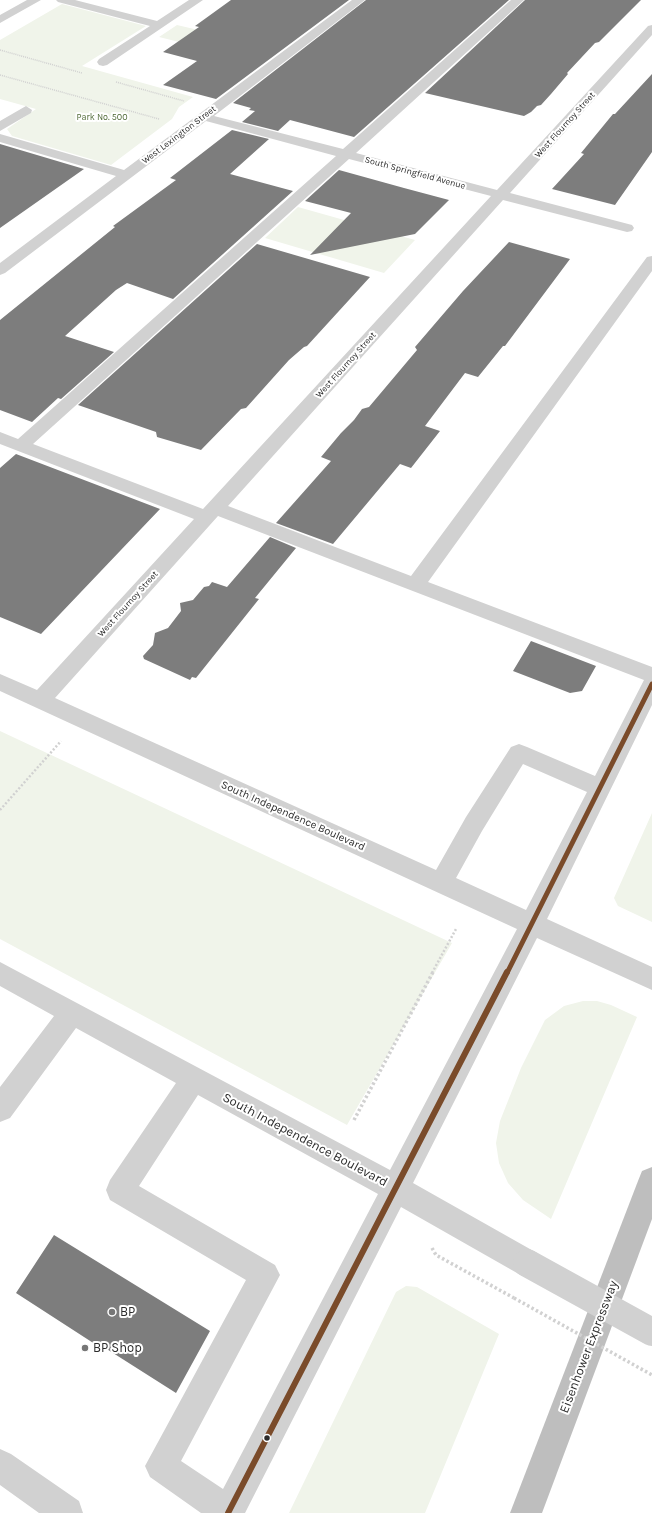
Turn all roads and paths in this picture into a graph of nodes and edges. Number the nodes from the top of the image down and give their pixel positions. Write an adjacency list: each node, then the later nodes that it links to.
1 (35, 0): 6 (street)
2 (62, 0): 7 (street)
3 (197, 0): 7 (street)
4 (359, 0): 12 (street, West Lexington Street)
5 (518, 0): 16 (street)
6 (0, 20)
7 (159, 25): 9 (street)
8 (652, 28): 18 (street, West Flournoy Street)
9 (103, 62)
10 (0, 75): 13 (path)
11 (26, 110): 14 (street)
12 (204, 117): 16 (street, South Springfield Avenue); 17 (street, West Lexington Street)
13 (159, 119)
14 (0, 127)
15 (0, 138): 17 (street)
16 (347, 155): 18 (street, South Springfield Avenue); 23 (street)
17 (126, 175): 21 (street, West Lexington Street)
18 (501, 195): 19 (street, South Springfield Avenue); 24 (street, West Flournoy Street)
19 (627, 228)
20 (652, 260): 25 (street)
21 (0, 270)
22 (0, 438): 23 (street)
23 (20, 446): 24 (street)
24 (211, 513): 25 (street); 29 (street, West Flournoy Street)
25 (415, 585): 26 (street)
26 (652, 675)
27 (0, 682): 29 (street, South Independence Boulevard)
28 (652, 684): 31 (street)
29 (40, 700): 33 (street, South Independence Boulevard)
30 (65, 736): 32 (path)
31 (601, 788): 33 (street); 34 (street)
32 (0, 810)
33 (441, 883): 34 (street, South Independence Boulevard)
34 (532, 924): 37 (street, South Independence Boulevard); 43 (street)
35 (456, 929): 41 (path)
36 (0, 974): 38 (street, South Independence Boulevard)
37 (650, 978)
38 (71, 1013): 39 (street, South Independence Boulevard); 40 (street)
39 (193, 1080): 43 (street, South Independence Boulevard); 49 (street)
40 (0, 1109)
41 (354, 1120)
42 (652, 1181): 50 (highway, Eisenhower Expressway)
43 (395, 1188): 45 (street, South Independence Boulevard, bridge); 49 (street)
44 (514, 1298): 46 (path, bridge)
45 (652, 1332)
46 (652, 1375)
47 (0, 1465): 48 (street)
48 (67, 1513)
49 (228, 1513)
50 (526, 1513)

